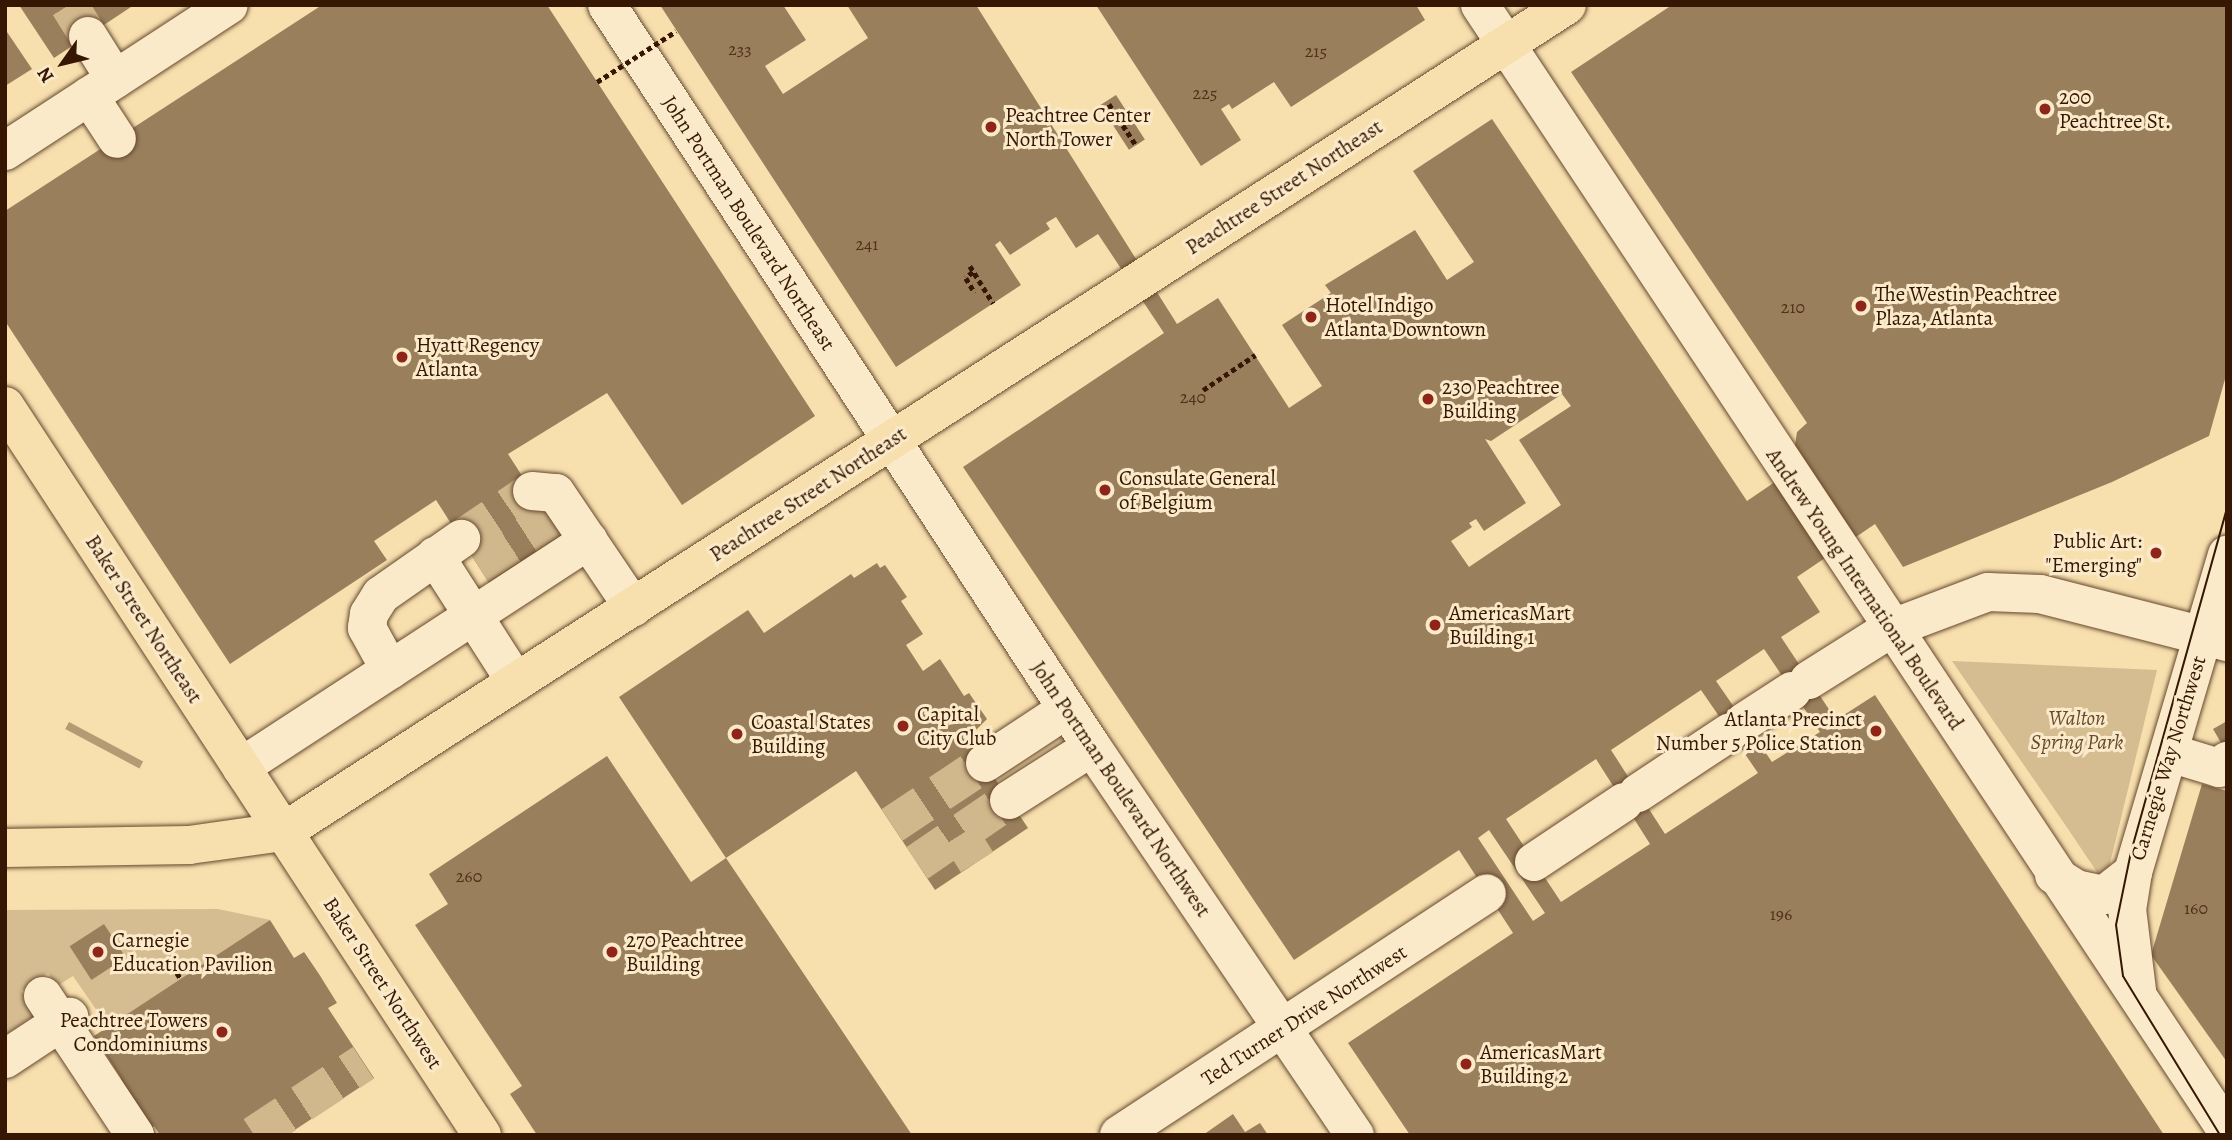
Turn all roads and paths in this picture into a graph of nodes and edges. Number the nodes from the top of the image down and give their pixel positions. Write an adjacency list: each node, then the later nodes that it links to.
1 (229, 5): 9 (street)
2 (607, 5): 21 (street, John Portman Boulevard Northeast)
3 (1480, 5): 7 (street, Andrew Young International Boulevard)
4 (1567, 5): 7 (main road, Peachtree Street Northeast)
5 (676, 31): 8 (path, bridge)
6 (88, 36): 9 (street)
7 (1504, 46): 21 (main road, Peachtree Street Northeast); 27 (street, Andrew Young International Boulevard)
8 (597, 82)
9 (102, 88): 11 (street); 13 (street)
10 (1109, 104): 12 (path)
11 (117, 139)
12 (1136, 145)
13 (5, 151)
14 (970, 266): 15 (path)
15 (973, 272): 16 (path); 17 (path)
16 (975, 293)
17 (993, 303)
18 (1255, 355): 19 (path)
19 (1203, 390)
20 (5, 406): 36 (main road, Baker Street Northeast)
21 (890, 441): 25 (main road, Peachtree Street Northeast); 31 (street, John Portman Boulevard Northwest)
22 (550, 506): 23 (street)
23 (589, 540): 25 (street); 26 (street)
24 (2227, 555): 28 (street, Carnegie Way Northwest)
25 (633, 607): 30 (main road, Peachtree Street Northeast)
26 (473, 615): 29 (street); 29 (street); 30 (street)
27 (1890, 629): 28 (street, Ted Turner Drive Northwest); 41 (street, Andrew Young International Boulevard); 45 (street, Ted Turner Drive Northwest)
28 (2216, 639): 33 (street, Carnegie Way Northwest)
29 (390, 670): 36 (street)
30 (516, 682): 38 (main road, Peachtree Street Northeast)
31 (1068, 709): 32 (street, John Portman Boulevard Northwest); 35 (street)
32 (1092, 747): 37 (street); 45 (street, John Portman Boulevard Northwest)
33 (2170, 753): 34 (street); 40 (street, Carnegie Way Northwest)
34 (2227, 761)
35 (985, 763)
36 (241, 767): 38 (main road, Baker Street Northeast)
37 (1009, 800)
38 (283, 832): 39 (main road, Peachtree Street Northeast); 49 (main road, Baker Street Northwest)
39 (5, 848)
40 (2133, 872): 41 (street, Carnegie Way Northwest); 44 (street)
41 (2054, 875): 44 (street, Andrew Young International Boulevard)
42 (177, 973): 43 (path)
43 (181, 979)
44 (2138, 1000): 47 (street, Andrew Young International Boulevard)
45 (1282, 1030): 50 (street, Ted Turner Drive Northwest); 51 (street, John Portman Boulevard Northwest)
46 (5, 1059): 48 (street)
47 (2227, 1131)
48 (135, 1135)
49 (482, 1135)
50 (1119, 1135)
51 (1355, 1135)

